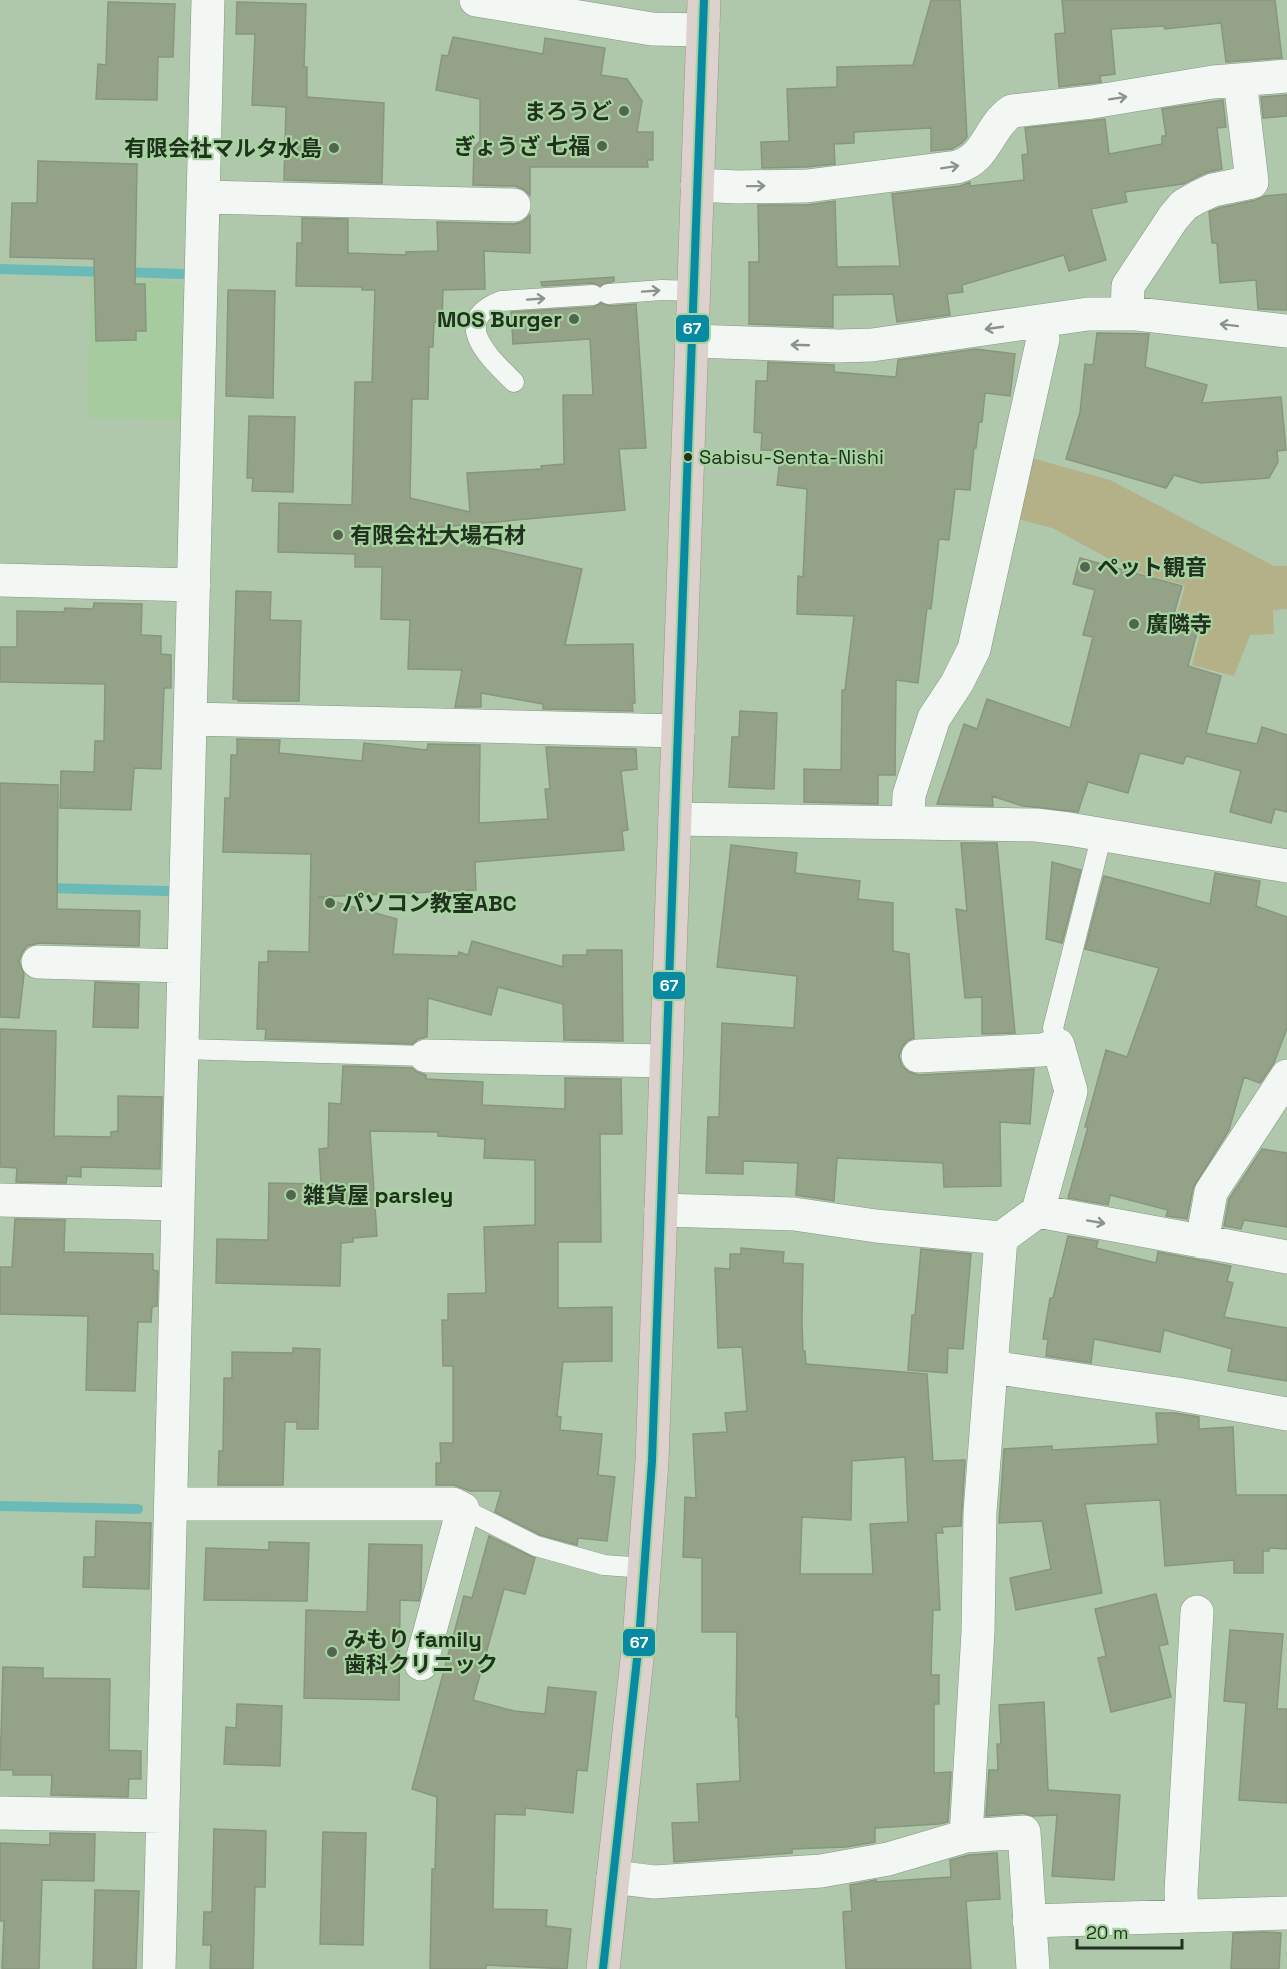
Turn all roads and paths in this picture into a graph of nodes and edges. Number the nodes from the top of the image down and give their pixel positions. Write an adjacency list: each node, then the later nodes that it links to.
1 (208, 0): 7 (street)
2 (476, 0): 3 (street)
3 (703, 15): 6 (highway)
4 (1287, 76): 5 (street)
5 (1240, 80): 6 (street, one-way to 5); 10 (street)
6 (697, 185): 9 (highway)
7 (204, 197): 8 (street); 16 (street)
8 (514, 205)
9 (694, 291): 13 (highway); 14 (lane, one-way to 9)
10 (1127, 313): 11 (street); 12 (street, one-way to 10)
11 (1040, 321): 13 (street, one-way to 13); 20 (street)
12 (1287, 332)
13 (692, 341): 18 (highway)
14 (514, 382)
15 (0, 580): 16 (street)
16 (194, 585): 17 (street)
17 (190, 719): 18 (street); 24 (street)
18 (678, 731): 19 (highway)
19 (675, 819): 20 (street); 29 (highway)
20 (908, 822): 21 (street)
21 (1102, 834): 22 (street); 25 (lane)
22 (1287, 866)
23 (39, 962): 24 (street)
24 (184, 966): 26 (street)
25 (1058, 1045): 28 (street); 34 (street)
26 (182, 1049): 27 (lane); 32 (street)
27 (426, 1056): 29 (street)
28 (918, 1056)
29 (666, 1061): 33 (highway)
30 (1287, 1076): 36 (street)
31 (0, 1200): 32 (street)
32 (178, 1204): 40 (street)
33 (661, 1210): 35 (street); 42 (highway)
34 (1038, 1211): 35 (street); 36 (street, one-way to 36)
35 (1001, 1238): 38 (street)
36 (1202, 1242): 37 (street)
37 (1287, 1257)
38 (991, 1367): 39 (street); 47 (street)
39 (1287, 1414)
40 (171, 1504): 41 (street); 46 (street)
41 (463, 1509): 42 (lane); 44 (street)
42 (645, 1568): 48 (highway)
43 (1197, 1612): 50 (street)
44 (421, 1664)
45 (0, 1813): 46 (street)
46 (163, 1816): 52 (street)
47 (966, 1836): 48 (street); 51 (street)
48 (613, 1877): 53 (highway)
49 (1287, 1913): 50 (street)
50 (1182, 1916): 51 (street)
51 (1029, 1921): 54 (street)
52 (159, 1969)
53 (603, 1969)
54 (1032, 1969)

